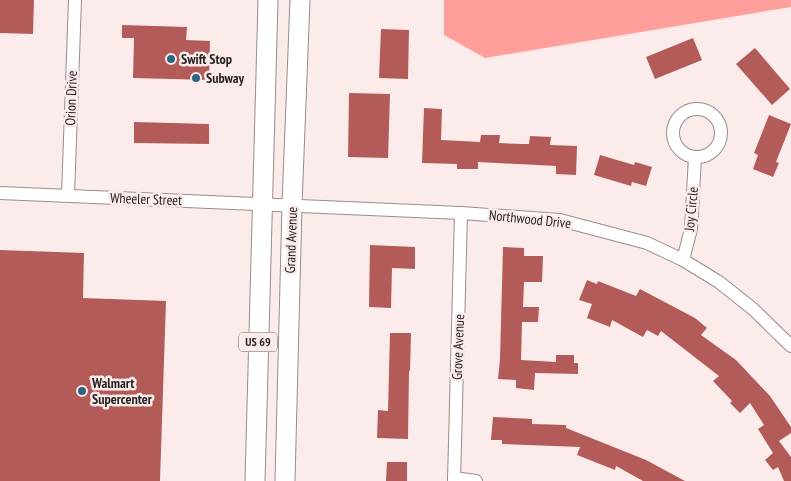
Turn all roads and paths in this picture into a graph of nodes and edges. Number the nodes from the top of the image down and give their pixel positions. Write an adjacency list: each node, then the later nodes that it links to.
1 (75, 0): 6 (street, Orion Drive)
2 (268, 0): 7 (main road, US 69)
3 (300, 0): 8 (main road, Grand Avenue / US 69)
4 (695, 157): 10 (street, Joy Circle)
5 (0, 192): 6 (street, Wheeler Street)
6 (68, 195): 7 (street, Wheeler Street)
7 (262, 204): 8 (street, Wheeler Street); 13 (main road, US 69)
8 (292, 205): 9 (street, Northwood Drive); 14 (main road, Grand Avenue / US 69)
9 (462, 213): 10 (street, Northwood Drive); 12 (street, Grove Avenue)
10 (683, 260): 11 (street, Northwood Drive)
11 (791, 346)
12 (454, 479): 15 (street)
13 (255, 481)
14 (285, 481)
15 (476, 481)

